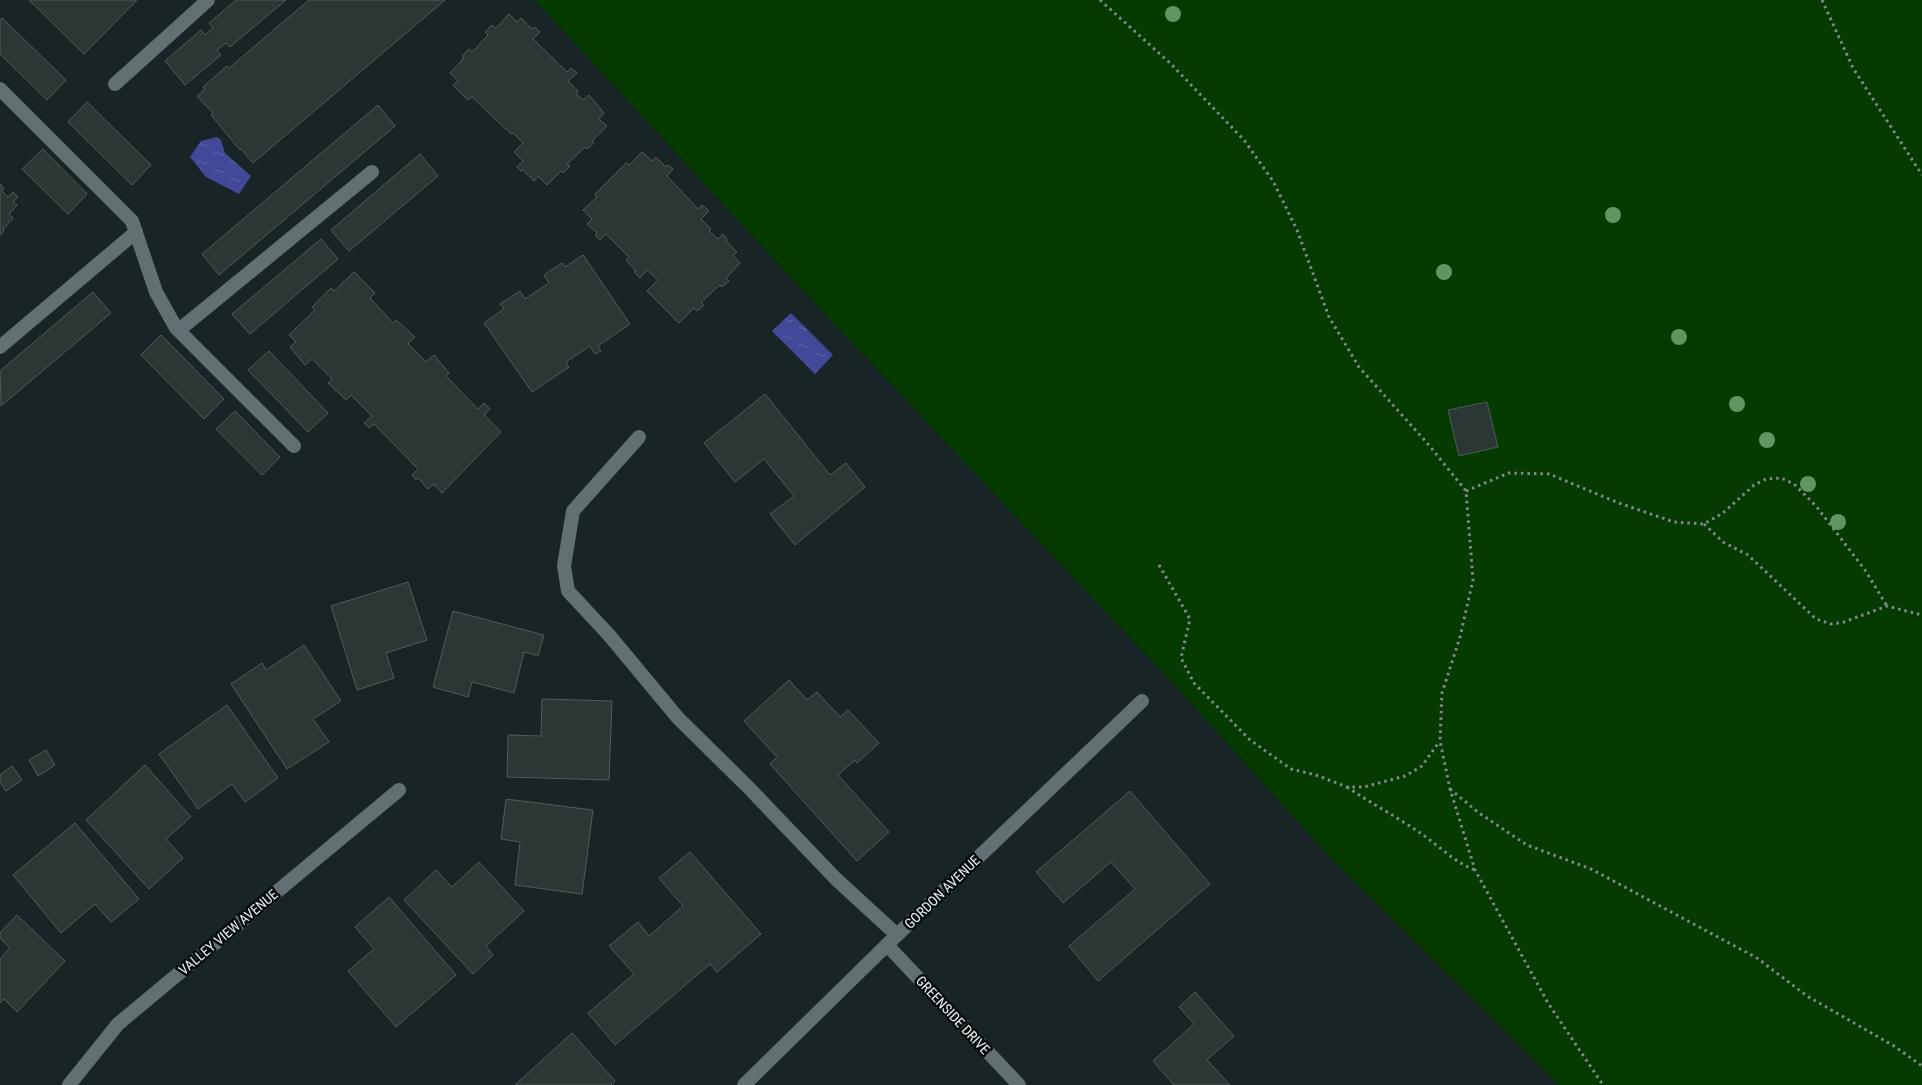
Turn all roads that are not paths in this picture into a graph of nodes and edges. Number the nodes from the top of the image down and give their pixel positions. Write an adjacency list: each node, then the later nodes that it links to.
1 (208, 0): 2 (street)
2 (115, 84)
3 (0, 89): 5 (street)
4 (372, 172): 6 (street)
5 (136, 232): 6 (street); 7 (street)
6 (178, 330): 9 (street)
7 (0, 347)
8 (639, 437): 12 (street, GREENSIDE DRIVE)
9 (294, 446)
10 (1142, 701): 12 (street, GORDON AVENUE)
11 (398, 790): 13 (street, VALLEY VIEW AVENUE)
12 (892, 940): 14 (street, GORDON AVENUE); 15 (street, GREENSIDE DRIVE)
13 (69, 1085)
14 (744, 1085)
15 (1019, 1085)

